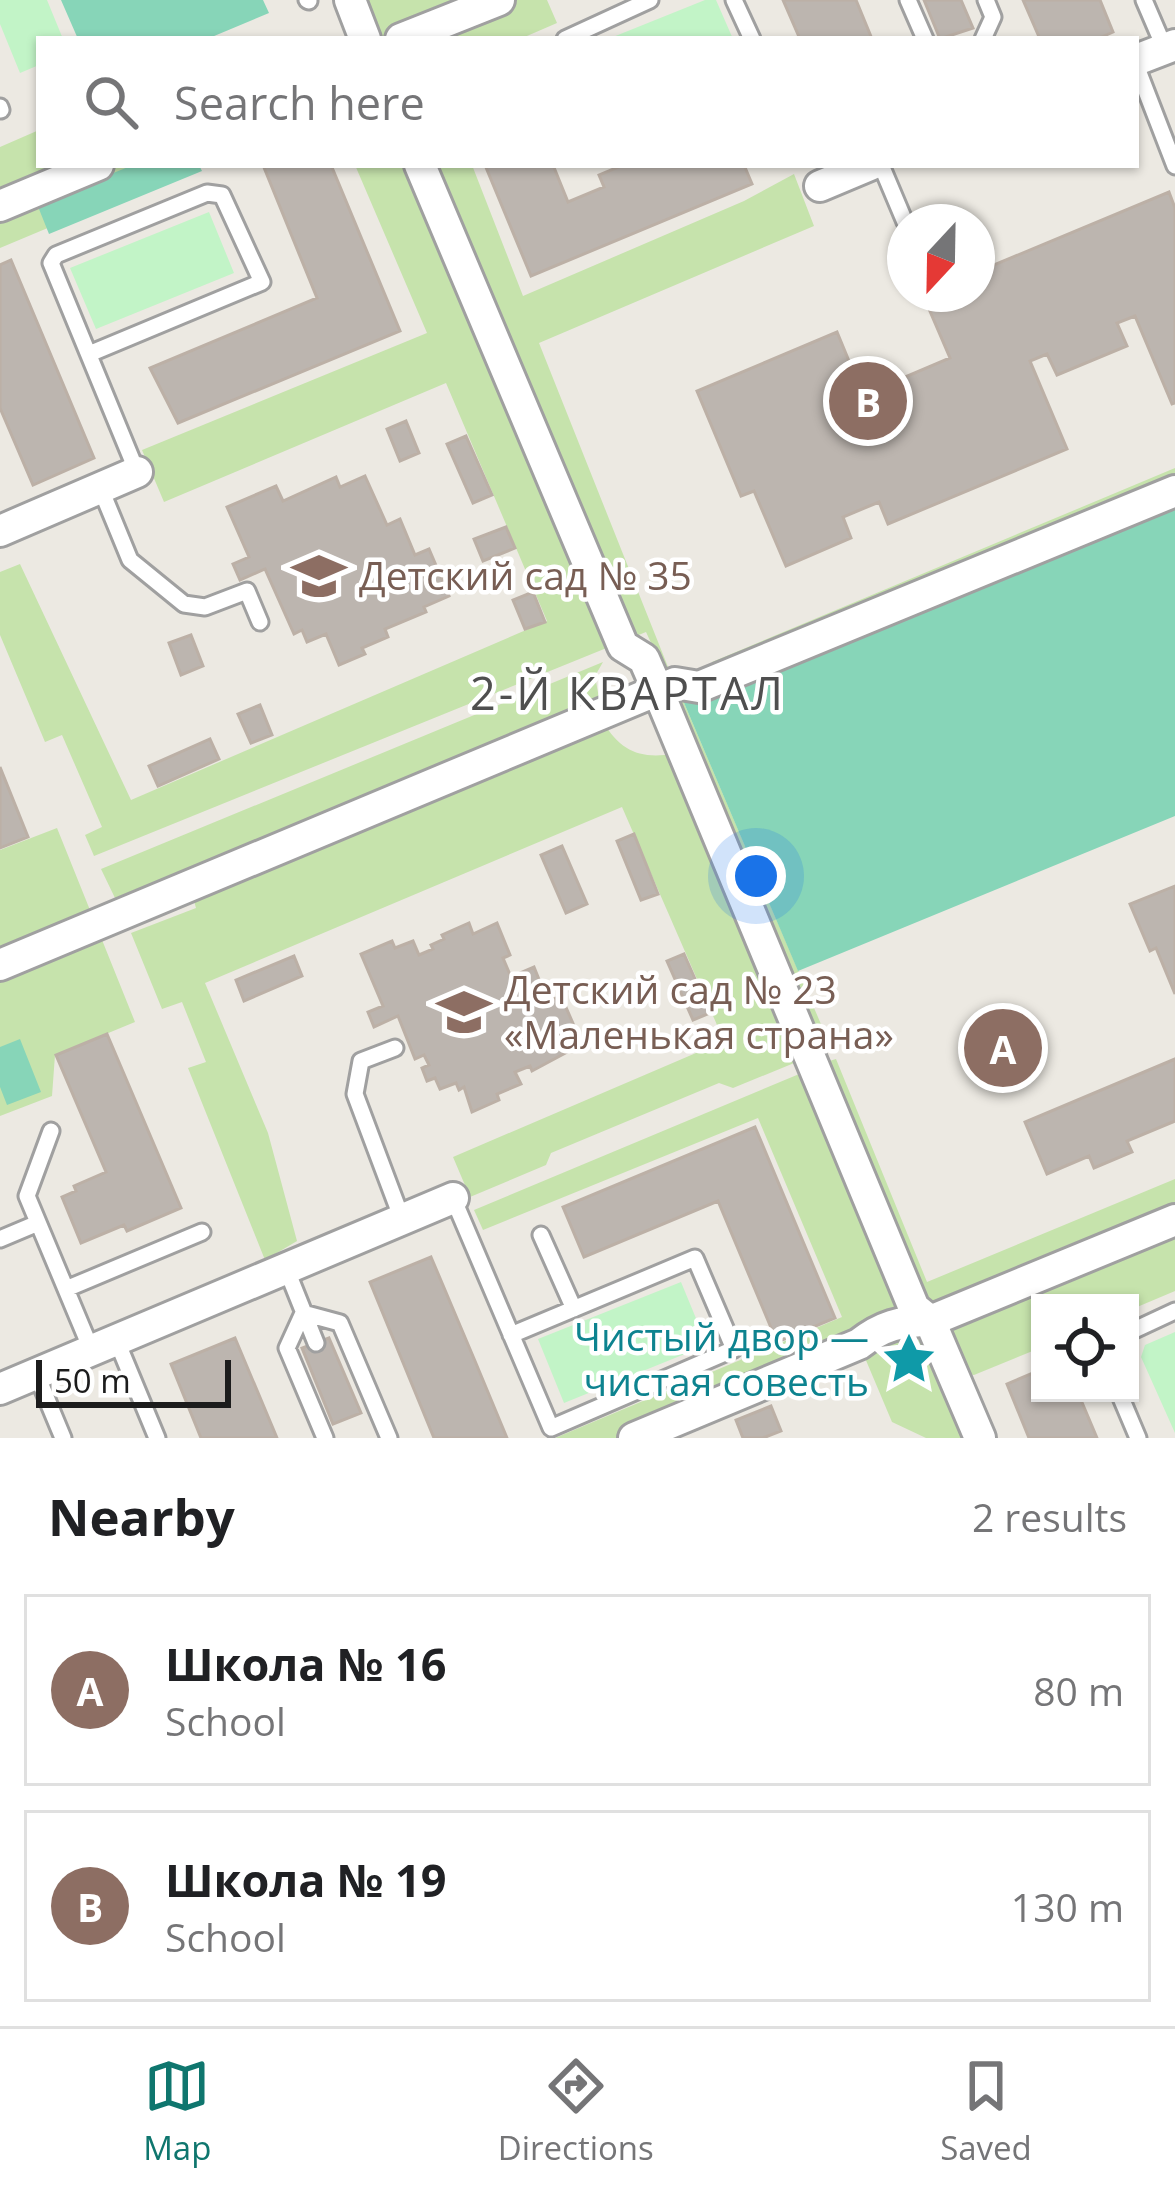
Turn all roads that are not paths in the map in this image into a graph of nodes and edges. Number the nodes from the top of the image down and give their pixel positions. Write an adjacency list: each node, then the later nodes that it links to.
1 (350, 0): 8 (street)
2 (499, 0): 9 (street)
3 (650, 0): 10 (lane)
4 (734, 0): 11 (lane)
5 (908, 0): 12 (lane)
6 (986, 0): 13 (lane)
7 (1144, 0): 14 (lane)
8 (364, 36)
9 (409, 36)
10 (572, 36)
11 (751, 36)
12 (924, 36)
13 (984, 36)
14 (1153, 55): 15 (lane)
15 (1175, 166)
16 (91, 168): 22 (street)
17 (422, 168): 29 (street)
18 (858, 168): 20 (street)
19 (882, 168): 21 (lane)
20 (816, 178)
21 (897, 204)
22 (0, 206)
23 (88, 353): 23 (lane); 24 (lane)
24 (137, 472): 25 (street)
25 (100, 487): 27 (street); 28 (lane)
26 (1175, 491): 29 (street)
27 (0, 531)
28 (260, 622)
29 (658, 692): 30 (street); 45 (street)
30 (0, 965)
31 (394, 1048): 34 (lane)
32 (51, 1131): 36 (lane)
33 (453, 1198): 34 (street); 47 (lane)
34 (402, 1219): 40 (street)
35 (1175, 1220): 45 (street)
36 (38, 1223): 39 (lane); 41 (lane)
37 (202, 1232): 41 (lane)
38 (541, 1235): 42 (lane)
39 (0, 1239)
40 (286, 1268): 44 (lane); 49 (street)
41 (66, 1289): 49 (lane)
42 (574, 1310): 47 (lane); 47 (lane)
43 (1175, 1311): 46 (lane)
44 (303, 1313): 48 (lane); 55 (lane); 56 (lane)
45 (930, 1321): 57 (street); 58 (street)
46 (1139, 1328)
47 (511, 1335)
48 (316, 1342)
49 (103, 1344): 50 (street); 54 (lane)
50 (36, 1373): 51 (street); 53 (lane)
51 (0, 1389)
52 (1123, 1402): 59 (lane)
53 (63, 1438)
54 (157, 1438)
55 (325, 1438)
56 (389, 1438)
57 (634, 1438)
58 (980, 1438)
59 (1138, 1438)

